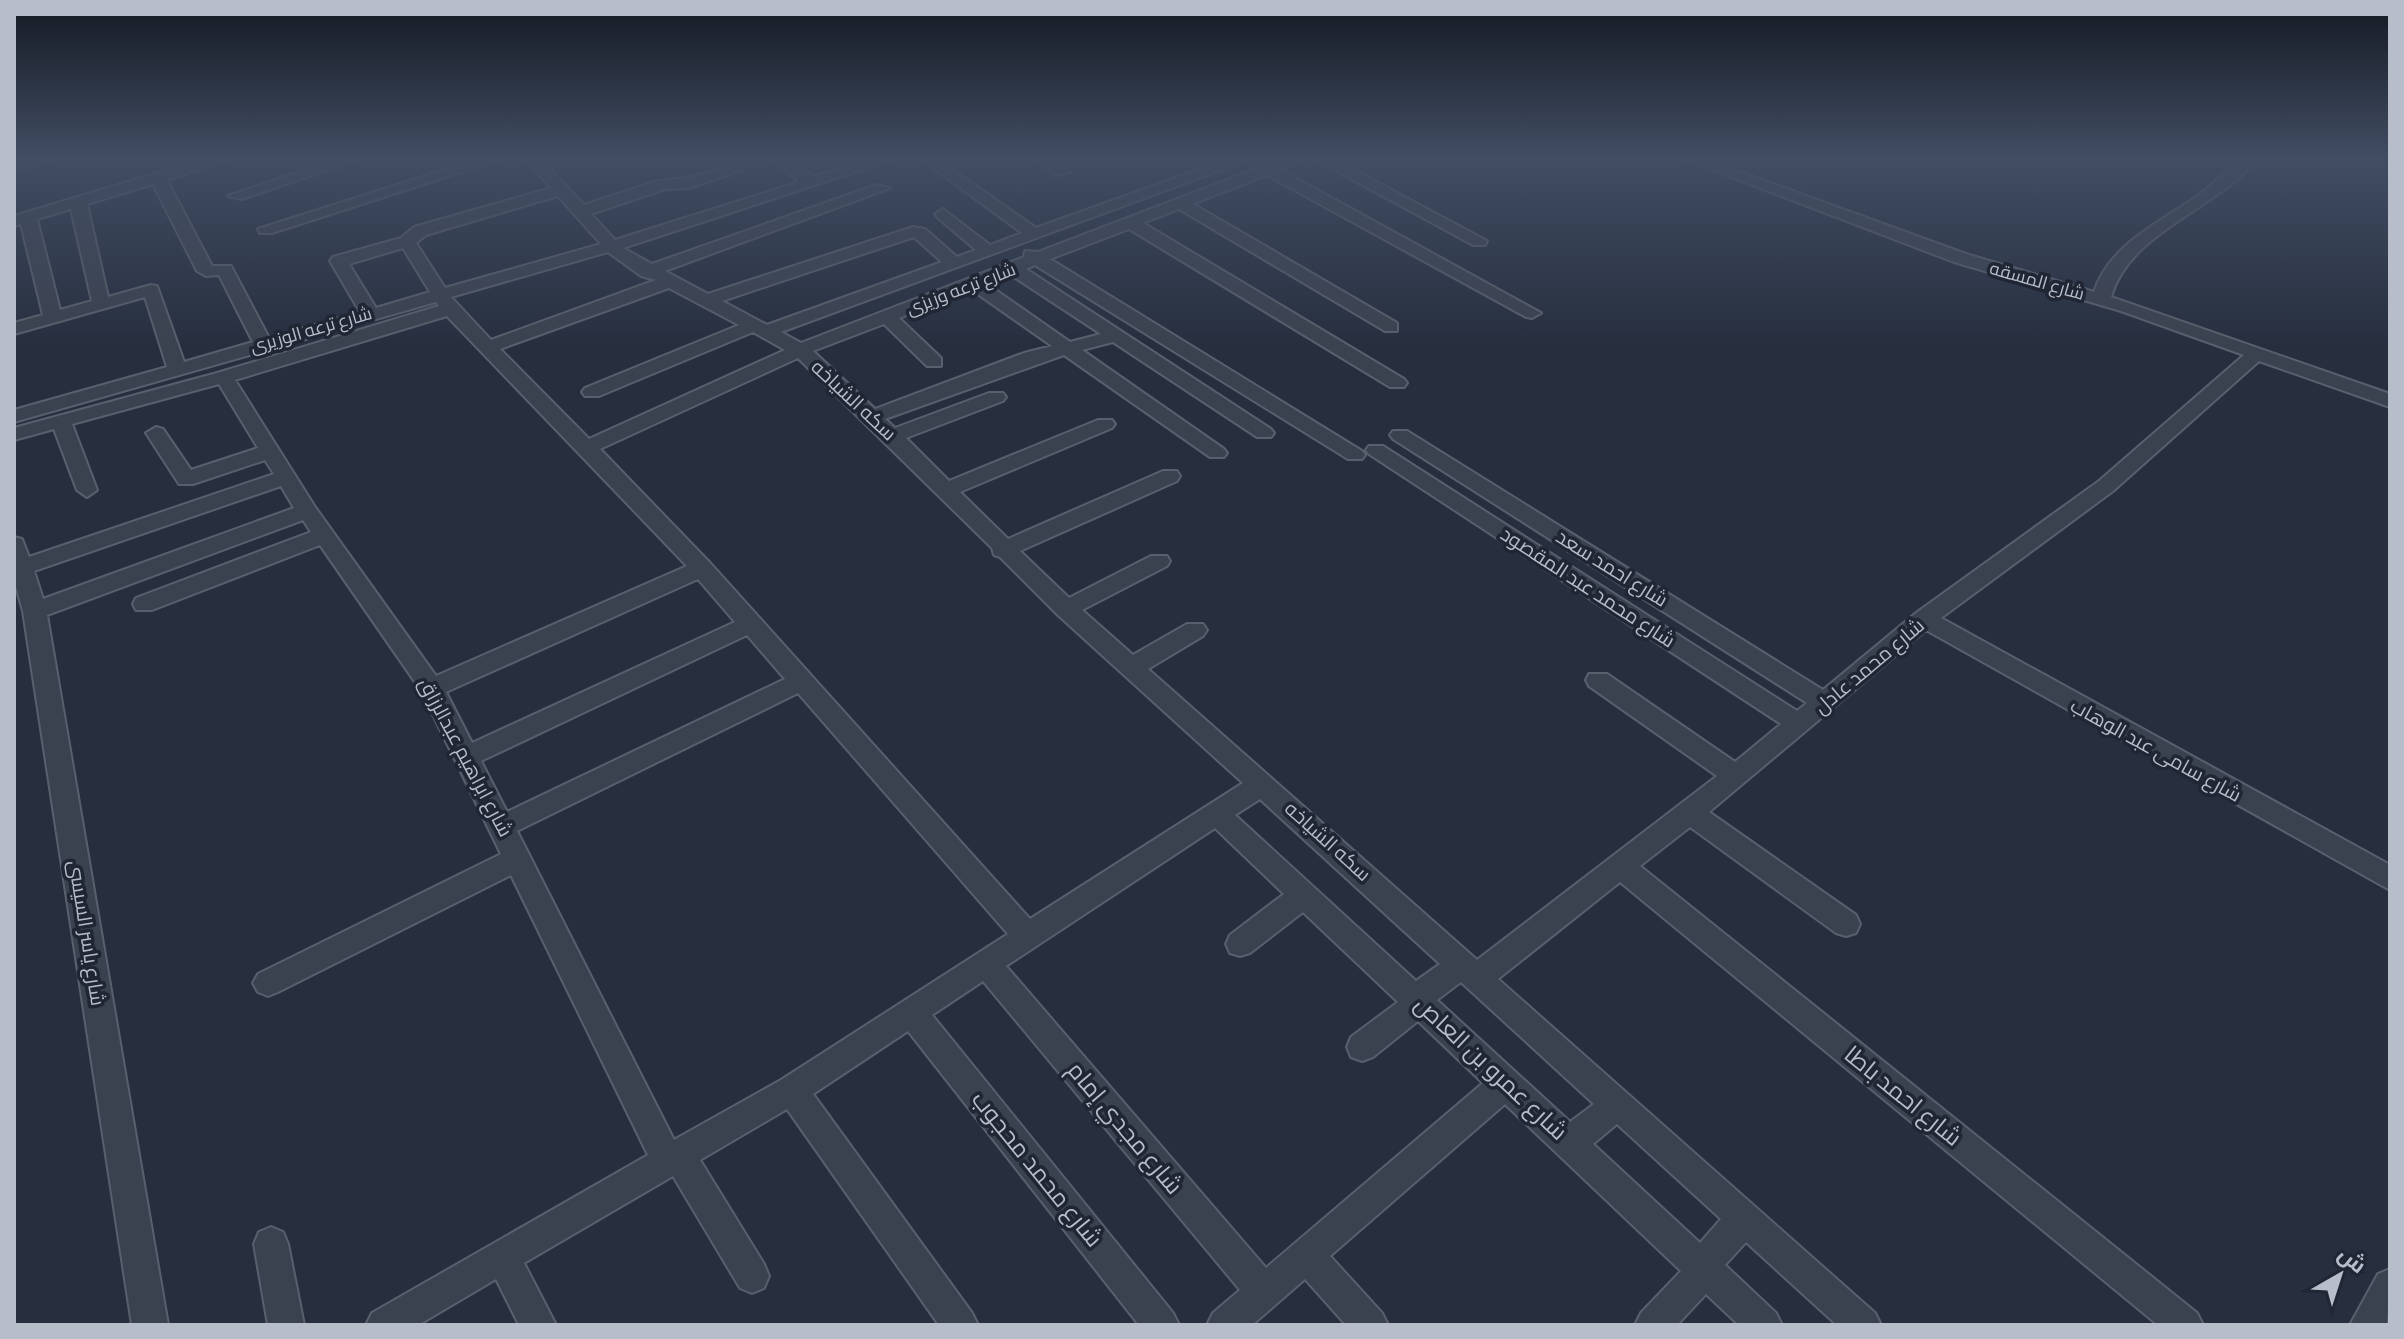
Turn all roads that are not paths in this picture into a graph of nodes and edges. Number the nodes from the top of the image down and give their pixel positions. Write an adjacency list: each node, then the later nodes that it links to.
1 (21, 219): 39 (street)
2 (82, 219): 36 (street)
3 (179, 219): 45 (street)
4 (297, 219): 20 (street)
5 (460, 219): 23 (street)
6 (586, 219): 25 (street)
7 (670, 219): 25 (street, شارع ترعه الوزيرى)
8 (794, 219): 30 (street)
9 (950, 219): 26 (street)
10 (1013, 219): 21 (street)
11 (1078, 219): 21 (street, شارع ترعه وزيزى)
12 (1143, 219): 19 (street, شارع ترعه وزيزى)
13 (1208, 219): 41 (street)
14 (1360, 219): 38 (street)
15 (1438, 219): 22 (street)
16 (1856, 219): 33 (street, شارع المسقه)
17 (1882, 219): 33 (street, شارع المسقه)
18 (2175, 219): 33 (street)
19 (1132, 224): 27 (street, شارع ترعه وزيزى); 53 (street)
20 (266, 229)
21 (1035, 235): 24 (street, شارع ترعه وزيزى)
22 (1479, 241)
23 (407, 242): 34 (street); 37 (street)
24 (1012, 243): 26 (street, شارع ترعه وزيزى); 27 (street, شارع محمد عبد المقصود)
25 (609, 247): 30 (street); 34 (street, شارع ترعه الوزيرى)
26 (987, 251): 28 (street, شارع ترعه وزيزى)
27 (1038, 260): 29 (street, شارع ترعه وزيزى); 90 (street, شارع محمد عبد المقصود)
28 (954, 263): 35 (street); 43 (street, شارع ترعه وزيزى)
29 (1014, 269): 32 (street, شارع ترعه وزيزى); 44 (street)
30 (647, 272): 31 (street)
31 (668, 282): 35 (street); 46 (street)
32 (975, 284): 40 (street, شارع ترعه وزيزى); 47 (street)
33 (2102, 292): 49 (street, شارع المسقه)
34 (445, 301): 37 (street, شارع ترعه الوزيرى); 46 (street); 52 (street, شارع ترعه الوزيرى)
35 (705, 301): 43 (street)
36 (101, 304): 39 (street); 51 (street)
37 (370, 313): 45 (street, شارع ترعه الوزيرى)
38 (1532, 313)
39 (53, 318): 42 (street)
40 (888, 318): 48 (street, شارع ترعه وزيزى); 50 (street)
41 (1391, 327)
42 (14, 329)
43 (759, 329): 48 (street); 54 (street, شارع ترعه وزيزى)
44 (1117, 336): 47 (street); 62 (street)
45 (263, 344): 51 (street, شارع ترعه الوزيرى)
46 (487, 348): 66 (street)
47 (1068, 348): 58 (street); 68 (street)
48 (800, 350): 58 (street, سكه الشياخه); 66 (street, شارع ترعه وزيزى)
49 (2257, 353): 56 (street, شارع المسقه); 82 (street, شارع محمد عادل)
50 (934, 362)
51 (177, 369): 57 (street, شارع ترعه الوزيرى)
52 (224, 377): 59 (street, شارع ترعه الوزيرى); 67 (street, شارع ابراهيم عبدالرزاق)
53 (1397, 383)
54 (592, 392)
55 (996, 397): 65 (street)
56 (2390, 401)
57 (14, 416)
58 (874, 416): 65 (street, سكه الشياخه)
59 (61, 421): 63 (street, شارع ترعه الوزيرى); 71 (street)
60 (1105, 424): 72 (street)
61 (156, 433): 67 (street)
62 (1264, 433)
63 (14, 434)
64 (1400, 435): 89 (street, شارع احمد سعد)
65 (893, 436): 72 (street, سكه الشياخه)
66 (584, 449): 78 (street)
67 (270, 451): 70 (street, شارع ابراهيم عبدالرزاق)
68 (1217, 453)
69 (1170, 476): 75 (street)
70 (286, 477): 73 (street, شارع ابراهيم عبدالرزاق); 76 (street)
71 (87, 490)
72 (946, 490): 75 (street, سكه الشياخه)
73 (307, 511): 74 (street, شارع ابراهيم عبدالرزاق); 81 (street)
74 (324, 535): 79 (street); 88 (street, شارع ابراهيم عبدالرزاق)
75 (1002, 550): 80 (street, سكه الشياخه)
76 (18, 556): 81 (street, شارع ياسر السيسى)
77 (1159, 561): 80 (street)
78 (702, 568): 83 (street); 88 (street)
79 (144, 604)
80 (1066, 609): 85 (street, سكه الشياخه)
81 (35, 611): 124 (street, شارع ياسر السيسى)
82 (1924, 619): 89 (street, شارع محمد عادل); 99 (street, شارع سامى عبد الوهاب)
83 (751, 624): 87 (street); 91 (street)
84 (1195, 630): 85 (street)
85 (1132, 667): 93 (street, سكه الشياخه)
86 (1598, 680): 92 (street)
87 (802, 681): 96 (street); 102 (street)
88 (432, 688): 91 (street, شارع ابراهيم عبدالرزاق)
89 (1824, 702): 90 (street, شارع محمد عادل)
90 (1799, 724): 92 (street, شارع محمد عادل)
91 (468, 756): 96 (street, شارع ابراهيم عبدالرزاق)
92 (1736, 776): 94 (street, شارع محمد عادل)
93 (1263, 783): 95 (street); 105 (street, سكه الشياخه)
94 (1689, 812): 98 (street, شارع محمد عادل); 101 (street)
95 (1217, 814): 100 (street, شارع عمرو بن العاص); 102 (street)
96 (503, 826): 97 (street, شارع ابراهيم عبدالرزاق)
97 (519, 858): 106 (street); 114 (street, شارع ابراهيم عبدالرزاق)
98 (1620, 866): 105 (street, شارع محمد عادل); 134 (street, شارع احمد باطا)
99 (2390, 878)
100 (1304, 895): 103 (street); 107 (street, شارع عمرو بن العاص)
101 (1846, 924)
102 (1029, 938): 104 (street)
103 (1240, 944)
104 (987, 965): 108 (street); 122 (street, شارع مجدي إمام)
105 (1471, 970): 107 (street, شارع محمد عادل); 112 (street, سكه الشياخه)
106 (268, 983)
107 (1418, 1000): 109 (street, شارع محمد عادل); 110 (street, شارع عمرو بن العاص)
108 (912, 1013): 111 (street); 129 (street, شارع محمد محجوب)
109 (1362, 1047)
110 (1507, 1082): 113 (street, شارع عمرو بن العاص); 117 (street)
111 (792, 1090): 114 (street); 128 (street)
112 (1617, 1105): 113 (street); 115 (street, سكه الشياخه)
113 (1570, 1142): 119 (street, شارع عمرو بن العاص)
114 (673, 1159): 118 (street); 120 (street, شارع ابراهيم عبدالرزاق)
115 (1745, 1218): 119 (street); 133 (street, سكه الشياخه)
116 (271, 1244): 125 (street)
117 (1306, 1255): 122 (street); 130 (street)
118 (503, 1257): 123 (street); 127 (street)
119 (1704, 1268): 131 (street); 132 (street, شارع عمرو بن العاص)
120 (752, 1276)
121 (2390, 1286): 135 (street)
122 (1247, 1313)
123 (423, 1315): 126 (street)
124 (150, 1325)
125 (286, 1325)
126 (384, 1325)
127 (538, 1325)
128 (960, 1325)
129 (1161, 1325)
130 (1370, 1325)
131 (1653, 1325)
132 (1764, 1325)
133 (1863, 1325)
134 (2185, 1325)
135 (2368, 1325)

